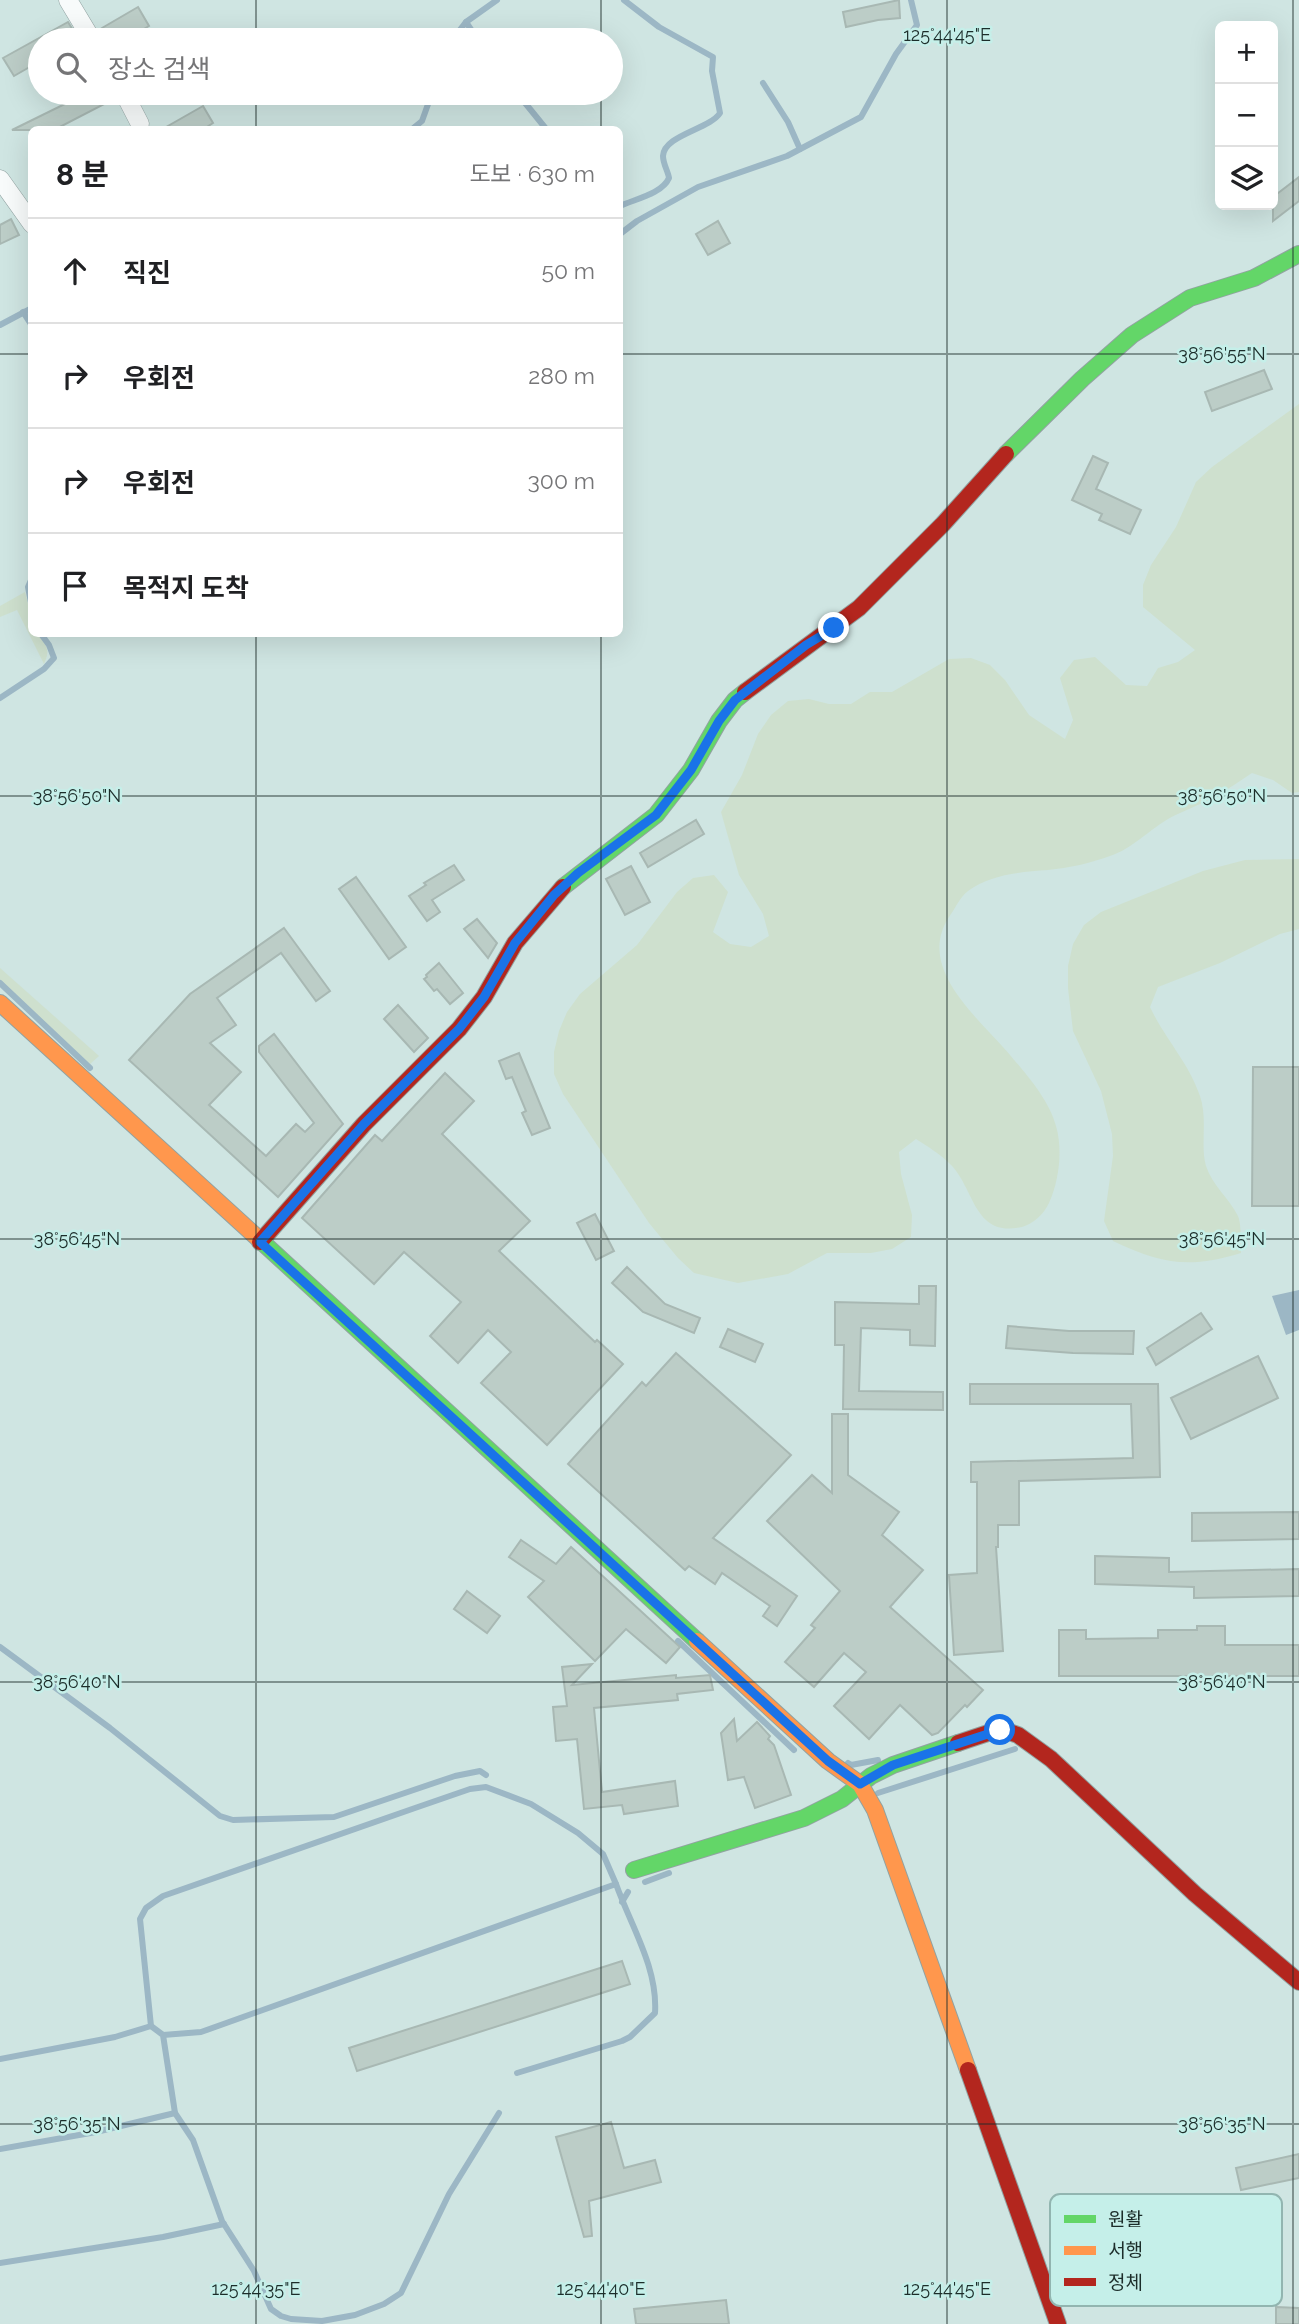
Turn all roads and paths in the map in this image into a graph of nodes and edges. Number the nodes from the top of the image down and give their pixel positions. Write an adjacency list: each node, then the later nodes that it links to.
1 (68, 0): 2 (street)
2 (85, 28)
3 (131, 105): 4 (street)
4 (141, 124)
5 (0, 179): 6 (street)
6 (28, 218)
7 (1299, 254): 9 (street)
8 (0, 1003): 9 (street)
9 (260, 1242): 10 (street)
10 (860, 1784): 11 (street); 12 (street); 13 (street)
11 (634, 1870)
12 (1299, 1982)
13 (1050, 2302)
14 (1052, 2306): 15 (street)
15 (1058, 2324)

